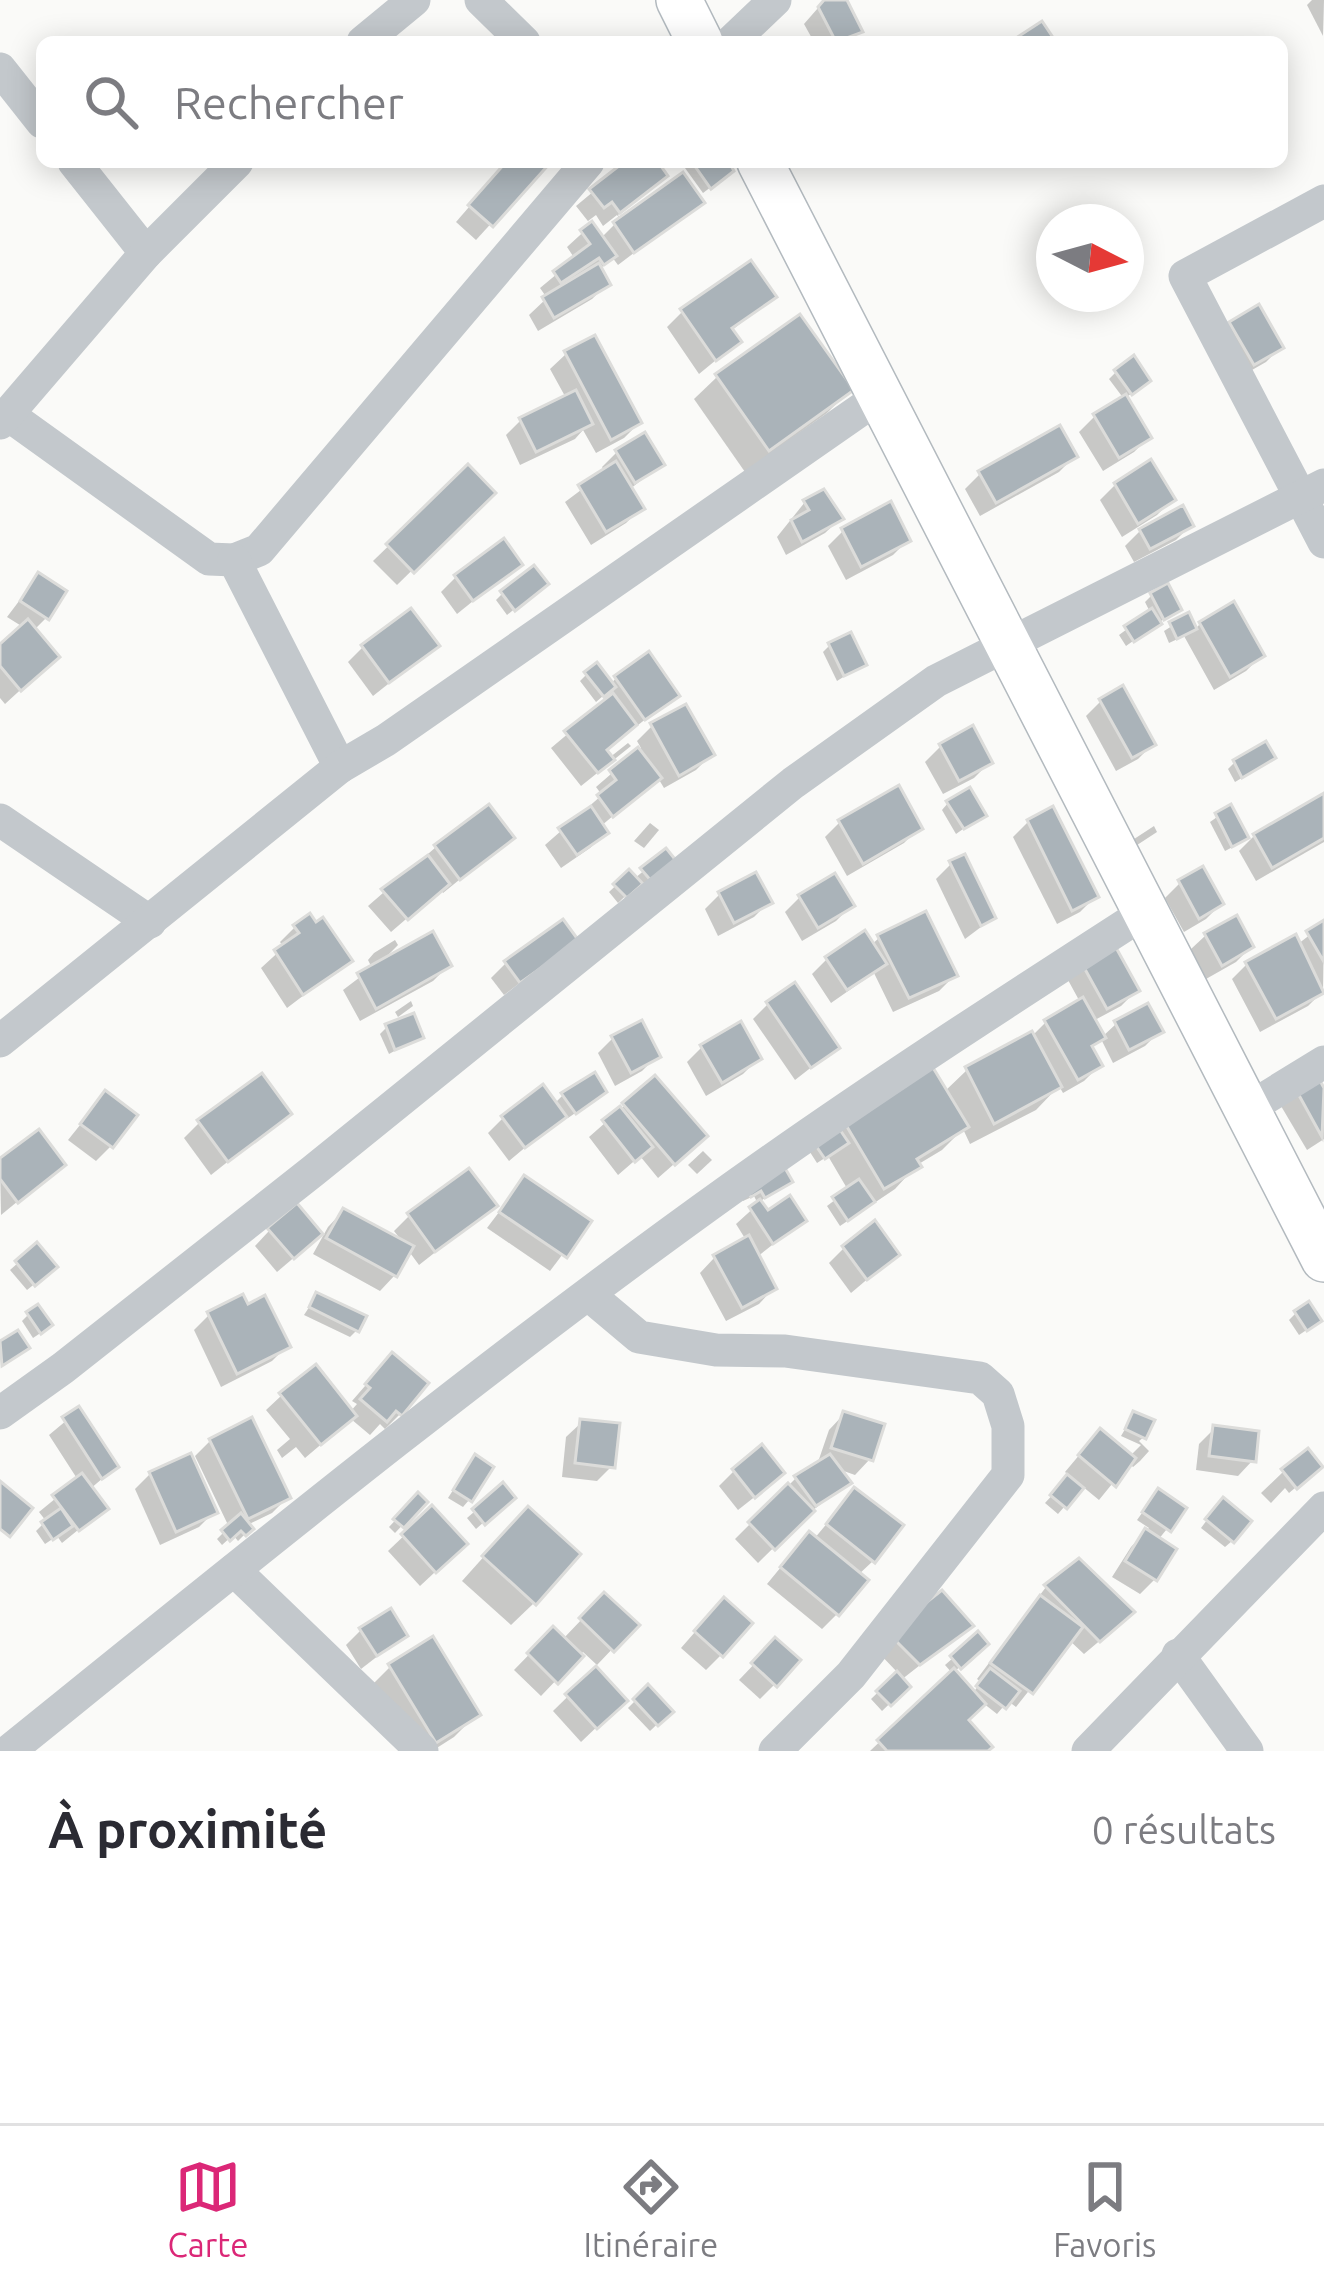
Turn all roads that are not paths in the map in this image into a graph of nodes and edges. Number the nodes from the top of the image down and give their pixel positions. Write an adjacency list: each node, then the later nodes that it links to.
1 (414, 0): 5 (street)
2 (481, 0): 6 (street)
3 (679, 0): 7 (main road)
4 (775, 0): 8 (street)
5 (371, 36)
6 (518, 36)
7 (697, 36)
8 (737, 36)
9 (3, 82): 10 (street)
10 (36, 116)
11 (79, 168): 16 (street)
12 (231, 168): 16 (street)
13 (583, 168): 21 (street)
14 (763, 168): 17 (main road)
15 (1324, 200): 19 (street)
16 (146, 253): 18 (street)
17 (879, 398): 22 (main road); 23 (street)
18 (3, 418): 21 (street)
19 (1311, 492): 20 (street); 22 (street)
20 (1324, 542)
21 (234, 560): 23 (street)
22 (1009, 646): 25 (main road); 32 (street)
23 (340, 766): 26 (street)
24 (0, 820): 26 (street)
25 (1144, 913): 29 (main road); 31 (street)
26 (150, 922): 27 (street)
27 (0, 1041)
28 (1324, 1062): 29 (street)
29 (1246, 1110): 30 (main road)
30 (1324, 1259)
31 (589, 1295): 34 (street); 38 (street)
32 (0, 1413)
33 (1324, 1508): 35 (street)
34 (234, 1570): 36 (street); 37 (street)
35 (1178, 1655): 39 (street); 40 (street)
36 (9, 1751)
37 (422, 1751)
38 (775, 1751)
39 (1088, 1751)
40 (1247, 1751)

